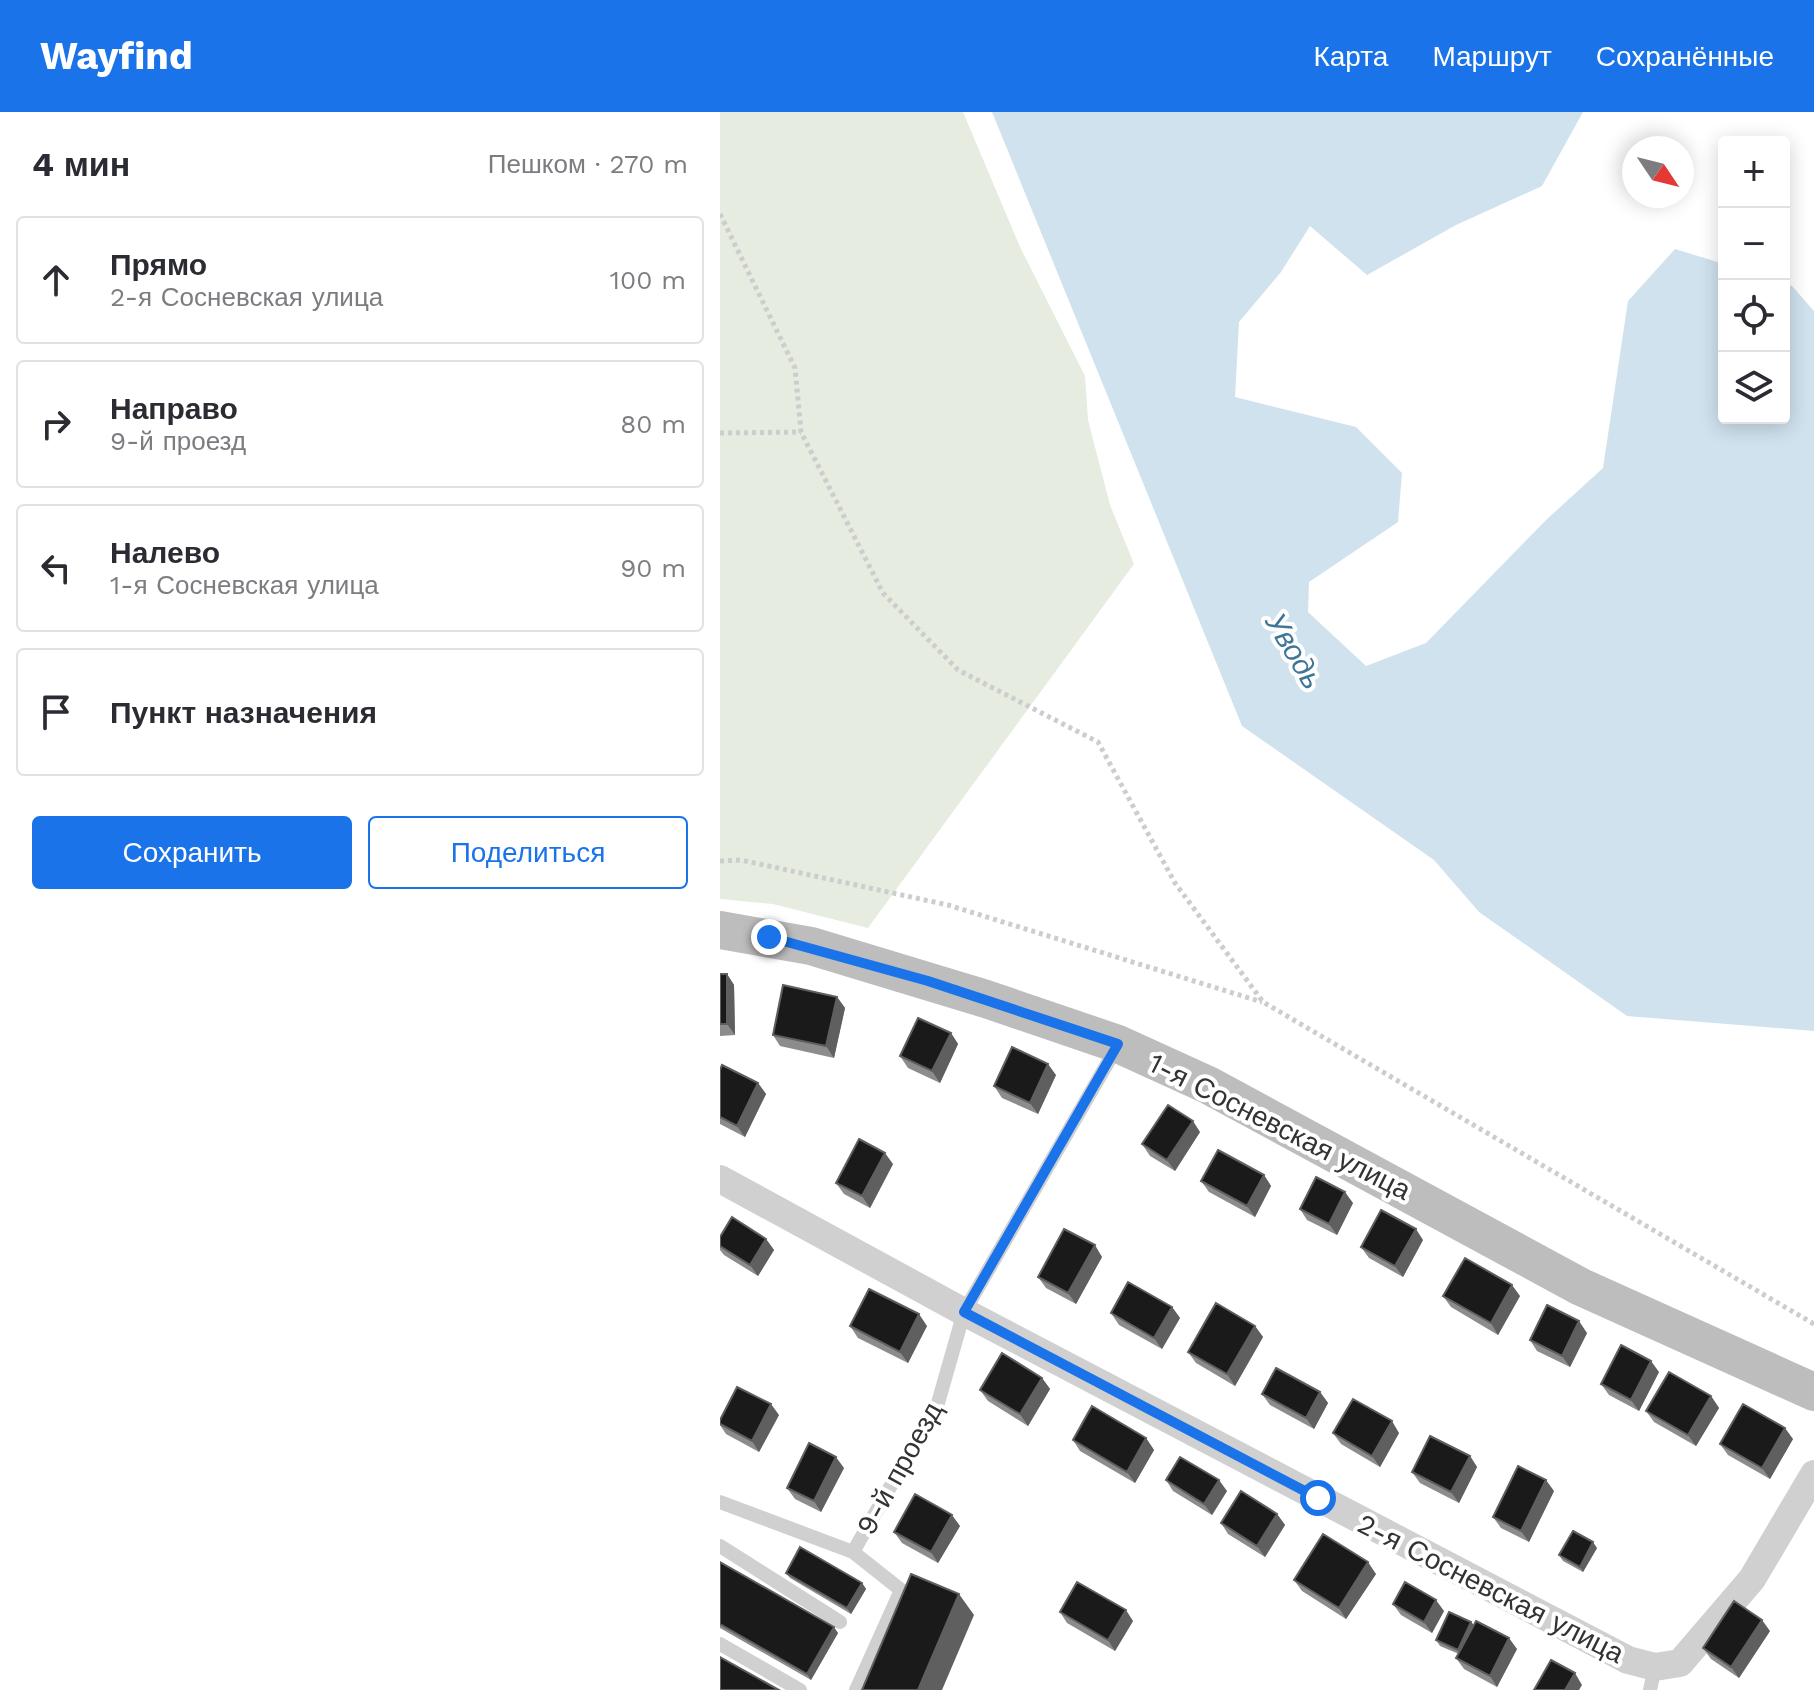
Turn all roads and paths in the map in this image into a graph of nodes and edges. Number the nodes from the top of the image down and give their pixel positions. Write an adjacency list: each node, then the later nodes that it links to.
1 (720, 214): 2 (path)
2 (801, 432): 3 (path); 6 (path)
3 (720, 433)
4 (720, 861): 6 (path)
5 (720, 930): 7 (main road, 1-я Сосневская улица)
6 (1263, 1002): 10 (path)
7 (1118, 1044): 9 (lane, 9-й проезд); 11 (main road, 1-я Сосневская улица)
8 (720, 1179): 9 (street, 2-я Сосневская улица)
9 (964, 1312): 15 (lane, 9-й проезд); 18 (street, 2-я Сосневская улица)
10 (1814, 1324)
11 (1814, 1392)
12 (1814, 1474): 18 (street, 2-я Сосневская улица)
13 (722, 1508): 15 (lane, 9-й проезд)
14 (720, 1546): 16 (lane)
15 (853, 1552): 20 (lane)
16 (840, 1622)
17 (720, 1644): 19 (lane)
18 (1653, 1679)
19 (800, 1690)
20 (856, 1690)

